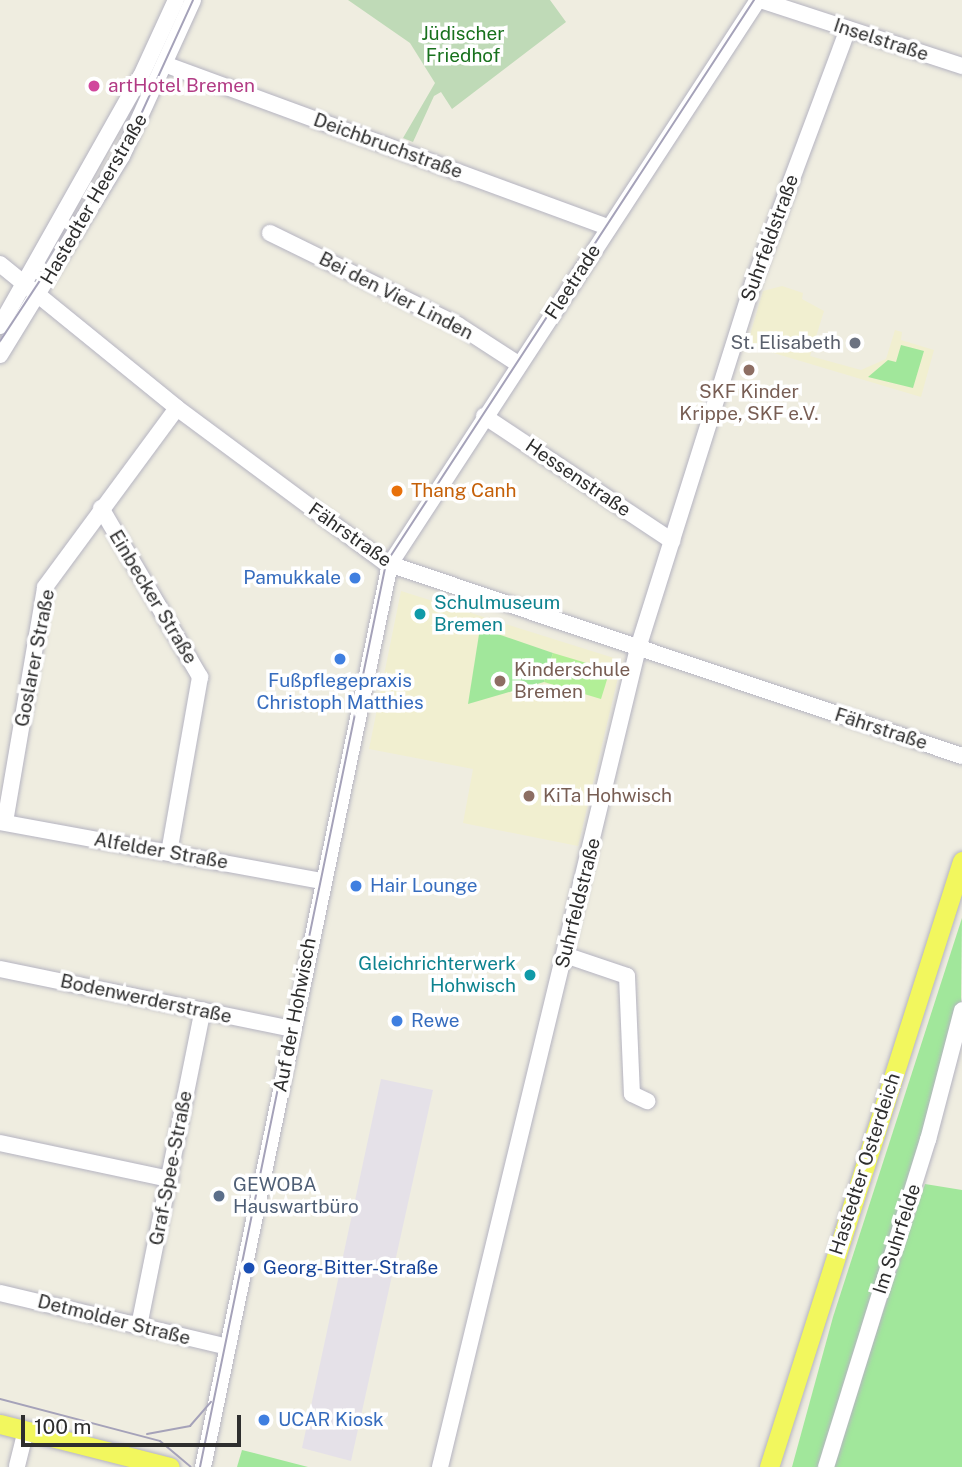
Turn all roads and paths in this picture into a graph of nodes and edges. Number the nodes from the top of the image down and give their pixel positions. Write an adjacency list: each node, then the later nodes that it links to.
1 (176, 0): 10 (street, Hastedter Heerstraße)
2 (193, 0): 5 (street, Hastedter Heerstraße)
3 (759, 0): 4 (street, Inselstraße); 7 (street, Fleetrade)
4 (848, 29): 6 (street, Inselstraße); 17 (street, Suhrfeldstraße)
5 (167, 65): 7 (street, Deichbruchstraße); 10 (street, Hastedter Heerstraße)
6 (962, 66)
7 (608, 227): 13 (street, Fleetrade)
8 (270, 233): 13 (street, Bei den Vier Linden)
9 (0, 264): 10 (street, Fährstraße)
10 (32, 291): 11 (street, Hastedter Heerstraße); 12 (street, Hastedter Heerstraße); 14 (street, Fährstraße)
11 (0, 326)
12 (0, 355)
13 (518, 363): 15 (street, Fleetrade)
14 (177, 408): 16 (street, Goslarer Straße); 18 (street, Fährstraße)
15 (484, 416): 17 (street, Hessenstraße); 18 (street, Fleetrade)
16 (101, 508): 21 (street, Goslarer Straße); 22 (street, Einbecker Straße)
17 (672, 541): 19 (street, Suhrfeldstraße)
18 (390, 564): 19 (street, Fährstraße); 24 (street, Auf der Hohwisch)
19 (638, 649): 20 (street, Fährstraße); 25 (street, Suhrfeldstraße)
20 (962, 756)
21 (2, 822): 22 (street, Alfelder Straße)
22 (169, 852): 24 (street, Alfelder Straße)
23 (962, 861): 42 (main road, Hastedter Osterdeich)
24 (323, 881): 29 (street, Auf der Hohwisch)
25 (565, 955): 30 (street); 41 (street, Suhrfeldstraße)
26 (0, 969): 27 (street, Bodenwerderstraße)
27 (203, 1010): 29 (street, Bodenwerderstraße); 32 (street, Graf-Spee-Straße)
28 (962, 1010): 43 (street, Im Suhrfelde)
29 (293, 1029): 35 (street, Auf der Hohwisch)
30 (647, 1101)
31 (0, 1143): 32 (street)
32 (170, 1179): 34 (street, Graf-Spee-Straße)
33 (0, 1293): 34 (street, Detmolder Straße)
34 (139, 1326): 35 (street, Detmolder Straße)
35 (228, 1347): 40 (street, Auf der Hohwisch)
36 (0, 1424): 37 (main road)
37 (26, 1431): 38 (street); 39 (main road)
38 (17, 1465)
39 (170, 1467)
40 (203, 1467)
41 (440, 1467)
42 (769, 1467)
43 (825, 1467)

